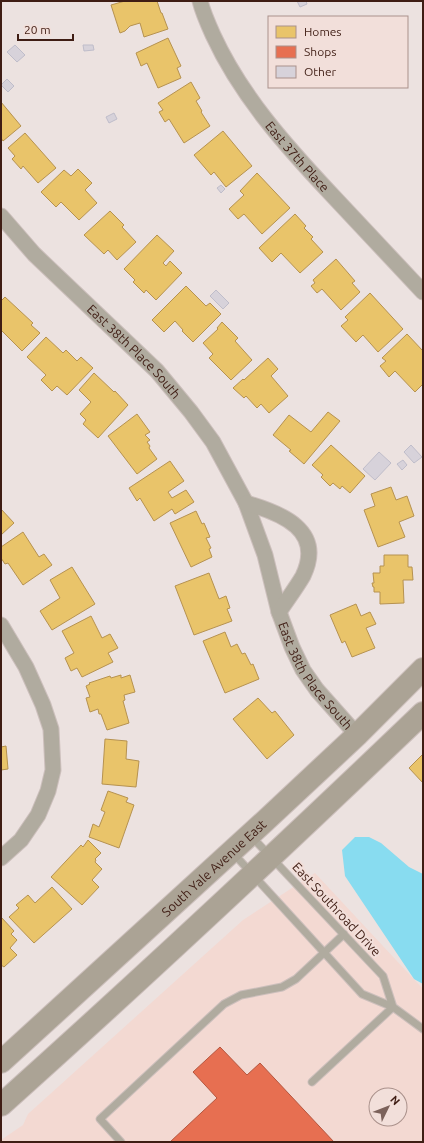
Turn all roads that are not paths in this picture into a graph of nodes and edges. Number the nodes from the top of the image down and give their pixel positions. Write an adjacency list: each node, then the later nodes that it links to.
1 (200, 1): 3 (street, East 37th Place)
2 (1, 216): 4 (street, East 38th Place South)
3 (423, 292)
4 (246, 503): 5 (street, East 38th Place South); 5 (street, East 38th Place South)
5 (279, 612): 9 (street, East 38th Place South)
6 (1, 625): 12 (street)
7 (423, 669): 9 (main road, South Yale Avenue East)
8 (423, 713): 13 (main road)
9 (357, 735): 10 (main road, South Yale Avenue East)
10 (250, 835): 11 (main road, South Yale Avenue East); 13 (lane, East Southroad Drive)
11 (232, 852): 14 (lane); 19 (main road, South Yale Avenue East)
12 (1, 858)
13 (272, 858): 14 (main road); 15 (lane, East Southroad Drive)
14 (253, 875): 16 (lane); 21 (main road)
15 (344, 934): 16 (lane); 17 (lane, East Southroad Drive)
16 (324, 952): 17 (lane); 22 (lane)
17 (393, 1007): 18 (lane); 20 (lane)
18 (423, 1029)
19 (1, 1062)
20 (312, 1082)
21 (1, 1105)
22 (121, 1142)

